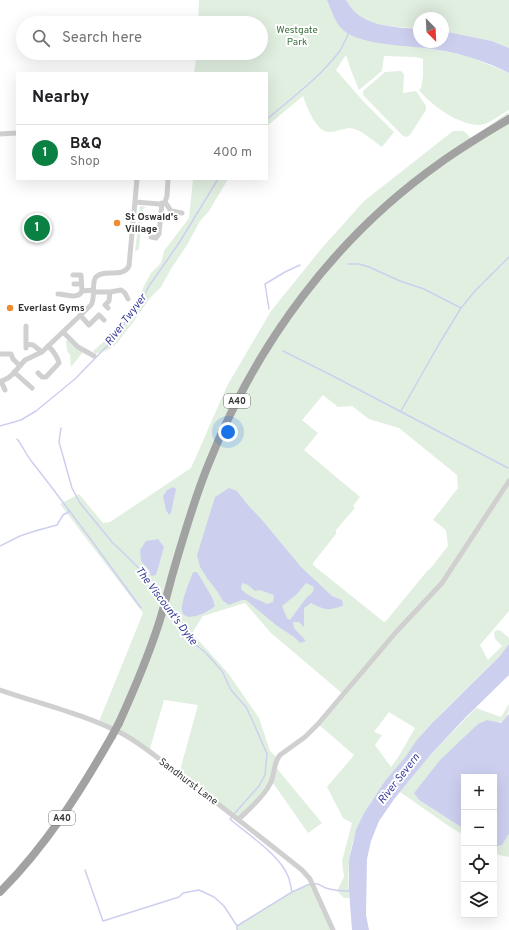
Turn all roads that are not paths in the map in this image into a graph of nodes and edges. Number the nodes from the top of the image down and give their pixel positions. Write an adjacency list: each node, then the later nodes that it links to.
1 (509, 119): 36 (highway, A40, bridge)
2 (16, 133): 3 (street)
3 (0, 134)
4 (137, 180): 6 (street)
5 (168, 180): 7 (street)
6 (135, 202): 7 (street); 14 (street)
7 (163, 203): 8 (street); 9 (street)
8 (182, 213)
9 (151, 237)
10 (73, 275): 12 (street)
11 (74, 284): 12 (street)
12 (82, 284): 13 (street)
13 (82, 291): 14 (street); 16 (street)
14 (94, 291): 15 (street); 19 (street)
15 (110, 292): 17 (street); 18 (street)
16 (58, 294)
17 (128, 299)
18 (108, 308)
19 (80, 315): 20 (street); 22 (street)
20 (104, 320)
21 (26, 326): 24 (street)
22 (63, 332): 23 (street); 26 (street)
23 (48, 346): 24 (street); 29 (street)
24 (42, 352): 27 (street)
25 (1, 354): 27 (street)
26 (94, 356)
27 (20, 365): 28 (street)
28 (14, 372): 30 (street); 31 (street)
29 (38, 373)
30 (0, 382): 32 (street)
31 (32, 388)
32 (5, 390)
33 (509, 481): 35 (street)
34 (0, 690): 35 (street, Sandhurst Lane)
35 (238, 819): 37 (street, Sandhurst Lane)
36 (0, 892)
37 (333, 930)

